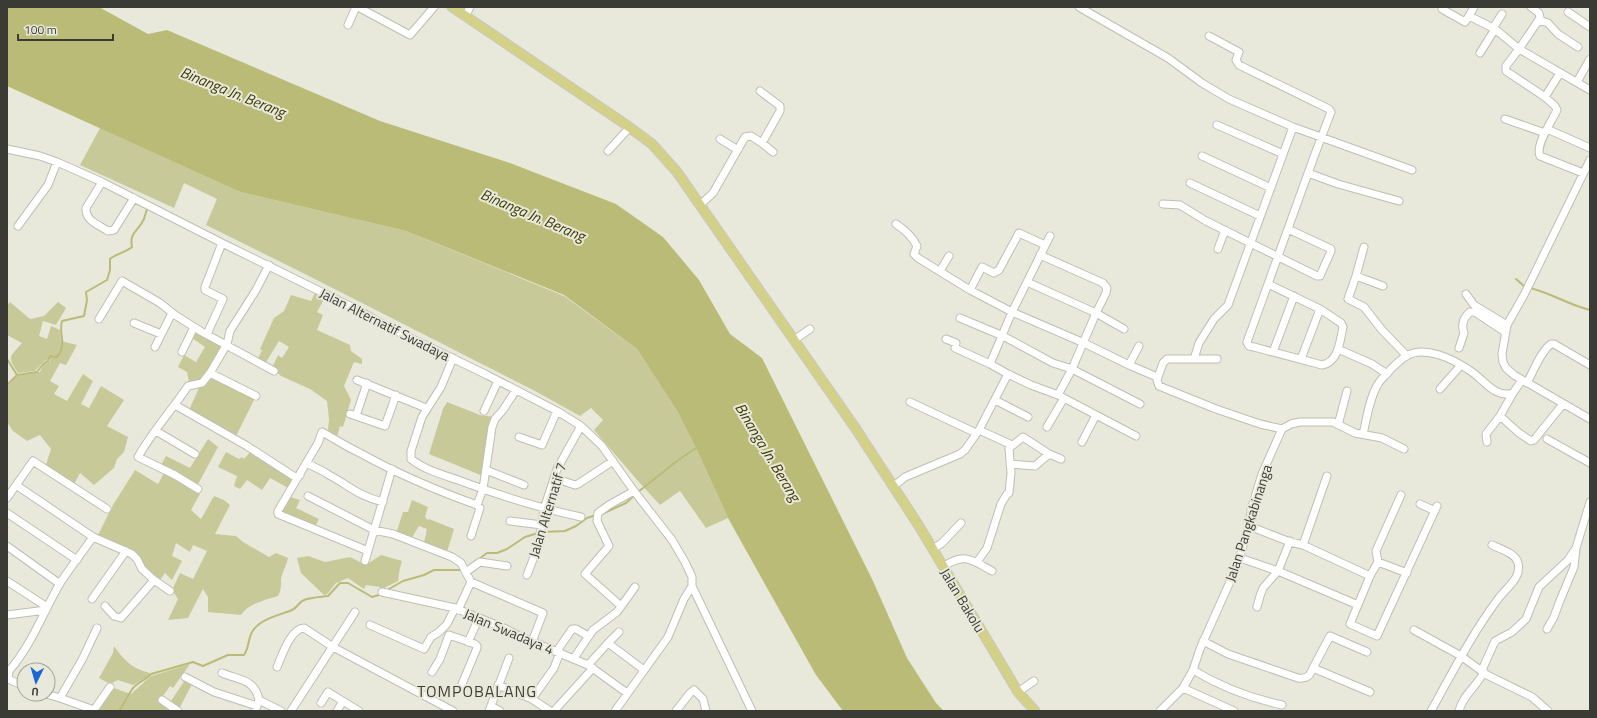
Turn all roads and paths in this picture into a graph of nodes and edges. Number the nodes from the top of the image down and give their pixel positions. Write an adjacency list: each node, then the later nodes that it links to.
1 (357, 7): 2 (street); 14 (street)
2 (434, 7)
3 (452, 7): 12 (main road, Jalan Bakolu)
4 (470, 7): 12 (street)
5 (1079, 7): 30 (street)
6 (1474, 7): 11 (street)
7 (1532, 7): 13 (street)
8 (1442, 9): 11 (street)
9 (1568, 12): 15 (street)
10 (1502, 14): 16 (street)
11 (1469, 16): 16 (street)
12 (465, 17): 29 (main road, Jalan Bakolu)
13 (1539, 20): 18 (street); 19 (street)
14 (348, 25)
15 (1590, 27)
16 (1494, 28): 19 (street); 20 (street)
17 (1209, 36): 32 (street)
18 (1578, 47)
19 (1519, 50): 22 (street); 26 (street)
20 (1480, 53)
21 (1590, 59): 23 (street)
22 (1560, 73): 23 (street); 26 (street)
23 (1577, 82): 24 (street)
24 (1590, 90)
25 (760, 91): 34 (street)
26 (1545, 97): 31 (street)
27 (1505, 118): 31 (street)
28 (1217, 125): 40 (street)
29 (630, 127): 38 (street); 52 (main road, Jalan Bakolu)
30 (1293, 127): 32 (street); 40 (street)
31 (1546, 131): 36 (street); 45 (street)
32 (1321, 138): 44 (street); 46 (street)
33 (720, 139): 37 (street)
34 (762, 144): 37 (street); 39 (street)
35 (7, 148): 43 (street, Jalan Alternatif Swadaya)
36 (1590, 148)
37 (738, 150): 52 (street)
38 (608, 151)
39 (773, 152)
40 (1282, 154): 49 (street)
41 (1202, 156): 49 (street)
42 (1590, 160): 45 (street)
43 (57, 162): 47 (street, Jalan Alternatif Swadaya); 56 (street)
44 (1412, 170)
45 (1583, 173): 87 (street)
46 (1308, 174): 51 (street); 57 (street)
47 (102, 182): 50 (street, Jalan Alternatif Swadaya); 50 (street)
48 (1190, 183): 54 (street)
49 (1271, 188): 54 (street)
50 (134, 198): 60 (street, Jalan Alternatif Swadaya)
51 (1399, 201)
52 (701, 204): 91 (main road, Jalan Bakolu)
53 (1162, 204): 58 (street)
54 (1260, 216): 61 (street)
55 (896, 224): 69 (street)
56 (18, 226)
57 (1288, 229): 67 (street); 67 (street)
58 (1226, 230): 61 (street); 64 (street)
59 (1050, 236): 62 (street)
60 (222, 243): 68 (street, Jalan Alternatif Swadaya); 89 (street)
61 (1251, 244): 67 (street); 103 (street)
62 (1045, 245): 65 (street); 74 (street)
63 (1364, 247): 70 (street)
64 (1218, 249)
65 (1040, 255): 71 (street); 80 (street)
66 (949, 256): 69 (street)
67 (1278, 257): 72 (street)
68 (268, 265): 94 (street); 102 (street, Jalan Alternatif Swadaya)
69 (940, 271): 74 (street)
70 (1356, 276): 73 (street); 101 (street)
71 (1027, 282): 78 (street); 80 (street)
72 (1268, 284): 76 (street); 100 (street)
73 (1384, 286)
74 (970, 290): 78 (street)
75 (1466, 294): 87 (street)
76 (1294, 296): 77 (street); 100 (street)
77 (1320, 309): 98 (street); 104 (street)
78 (1012, 312): 90 (street); 93 (street)
79 (172, 313): 82 (street); 84 (street); 88 (street)
80 (1096, 313): 85 (street); 93 (street)
81 (960, 318): 90 (street)
82 (99, 319)
83 (134, 323): 88 (street)
84 (194, 327): 89 (street); 99 (street)
85 (1124, 328)
86 (810, 329): 91 (street)
87 (1506, 329): 97 (street); 118 (street)
88 (161, 334): 96 (street)
89 (207, 334): 94 (street)
90 (1003, 336): 106 (street); 110 (street)
91 (796, 339): 167 (main road, Jalan Bakolu)
92 (946, 339): 106 (street)
93 (1084, 343): 107 (street); 110 (street)
94 (227, 344): 111 (street); 112 (street)
95 (1139, 346): 107 (street)
96 (155, 348)
97 (1459, 348)
98 (1338, 349): 104 (street); 114 (street)
99 (182, 352)
100 (1273, 352): 104 (street)
101 (1406, 356): 108 (street); 114 (street)
102 (453, 358): 117 (street, Jalan Alternatif Swadaya); 132 (street)
103 (1194, 359): 105 (street); 115 (street)
104 (1301, 359)
105 (1217, 360)
106 (990, 364): 113 (street)
107 (1129, 365): 115 (street)
108 (1461, 365): 120 (street); 123 (street)
109 (1590, 365): 118 (street)
110 (1072, 369): 126 (street); 129 (street)
111 (274, 371)
112 (210, 373): 125 (street); 131 (street)
113 (1008, 374): 126 (street); 127 (street)
114 (1387, 374): 145 (street)
115 (1157, 377): 142 (street)
116 (357, 380): 119 (street)
117 (498, 381): 121 (street, Jalan Alternatif Swadaya); 133 (street)
118 (1525, 382): 123 (street); 130 (street)
119 (367, 384): 124 (street); 124 (street)
120 (1440, 389)
121 (516, 390): 134 (street, Jalan Alternatif Swadaya); 161 (street)
122 (1347, 391): 139 (street)
123 (1513, 393): 136 (street)
124 (396, 395): 132 (street)
125 (256, 396)
126 (1061, 396): 135 (street); 141 (street)
127 (995, 400): 137 (street); 144 (street)
128 (910, 402): 144 (street)
129 (1140, 404)
130 (1563, 404): 136 (street); 138 (street)
131 (175, 405): 143 (street); 162 (street)
132 (426, 408): 169 (street)
133 (484, 411)
134 (557, 411): 140 (street, Jalan Alternatif Swadaya); 147 (street)
135 (1096, 415): 146 (street); 149 (street)
136 (1500, 416): 150 (street)
137 (1028, 417)
138 (1590, 419)
139 (1338, 425): 142 (street); 145 (street)
140 (581, 426): 156 (street, Jalan Alternatif Swadaya); 164 (street, Jalan Alternatif 7)
141 (1047, 427)
142 (1282, 429): 185 (street, Jalan Pangkabinanga)
143 (156, 431): 153 (street); 168 (street)
144 (977, 431): 151 (street); 167 (street)
145 (1364, 434): 152 (street)
146 (1136, 436)
147 (519, 437)
148 (1547, 439): 159 (street)
149 (1082, 442)
150 (1487, 442)
151 (1012, 445): 154 (street); 158 (street)
152 (1404, 449)
153 (195, 454)
154 (1049, 454): 155 (street); 158 (street)
155 (1061, 459)
156 (613, 461): 164 (street); 170 (street, Jalan Alternatif Swadaya)
157 (306, 463): 160 (street); 162 (street); 174 (street)
158 (1010, 464): 200 (street)
159 (1590, 464)
160 (392, 469): 174 (street); 177 (street)
161 (486, 470): 166 (street); 169 (street)
162 (300, 475): 196 (street)
163 (1327, 476): 190 (street)
164 (554, 478): 179 (street, Jalan Alternatif 7)
165 (16, 485): 173 (street); 178 (street); 188 (street)
166 (524, 485)
167 (894, 486): 194 (main road, Jalan Bakolu)
168 (198, 489)
169 (483, 489): 177 (street); 179 (street)
170 (634, 491): 214 (street, Jalan Alternatif Swadaya); 221 (street)
171 (308, 496): 186 (street)
172 (1401, 496): 201 (street)
173 (7, 498)
174 (383, 502): 186 (street)
175 (1590, 502): 193 (street)
176 (1420, 504): 207 (street)
177 (478, 505): 187 (street)
178 (107, 508)
179 (544, 509): 181 (street); 184 (street, Jalan Alternatif 7)
180 (7, 513): 198 (street)
181 (581, 517)
182 (510, 521): 184 (street)
183 (961, 522): 194 (street)
184 (542, 525): 208 (street, Jalan Alternatif 7)
185 (1248, 526): 189 (street); 197 (street, Jalan Pangkabinanga)
186 (374, 530): 196 (street); 206 (street)
187 (471, 536)
188 (93, 537): 195 (street); 198 (street)
189 (1290, 541): 190 (street); 205 (street)
190 (1303, 545): 209 (street)
191 (1492, 545): 241 (street)
192 (7, 546): 213 (street)
193 (1576, 548): 230 (street); 250 (street)
194 (933, 549): 203 (main road, Jalan Bakolu)
195 (126, 551): 210 (street); 218 (street)
196 (368, 551): 199 (street)
197 (1240, 558): 205 (street); 234 (street, Jalan Pangkabinanga)
198 (77, 560): 213 (street)
199 (365, 561)
200 (977, 562): 203 (street); 204 (street)
201 (1378, 562): 207 (street); 209 (street)
202 (507, 566): 206 (street)
203 (944, 567): 260 (main road, Jalan Bakolu)
204 (992, 571)
205 (1278, 571): 219 (street); 222 (street)
206 (466, 572): 212 (street)
207 (1407, 573): 219 (street)
208 (527, 575)
209 (1370, 576): 219 (street)
210 (154, 580): 216 (street); 220 (street)
211 (7, 581): 223 (street)
212 (471, 582): 224 (street); 236 (street)
213 (60, 584): 223 (street)
214 (692, 586): 247 (street); 284 (street, Jalan Alternatif Swadaya)
215 (635, 587): 221 (street)
216 (170, 591)
217 (382, 592): 224 (street, Jalan Swadaya 4)
218 (92, 599)
219 (1358, 605)
220 (105, 606)
221 (621, 606): 233 (street)
222 (1257, 607)
223 (47, 608): 226 (street); 249 (street)
224 (456, 609): 227 (street, Jalan Swadaya 4); 228 (street)
225 (355, 612): 238 (street)
226 (7, 616)
227 (479, 618): 235 (street); 236 (street, Jalan Swadaya 4)
228 (370, 624)
229 (98, 628): 264 (street)
230 (1547, 628)
231 (1414, 630): 241 (street)
232 (619, 632): 237 (street)
233 (588, 636): 239 (street); 243 (street)
234 (1203, 641): 246 (street); 248 (street, Jalan Pangkabinanga)
235 (468, 642): 251 (street); 256 (street)
236 (532, 642): 239 (street, Jalan Swadaya 4)
237 (608, 642): 244 (street); 247 (street)
238 (333, 647): 245 (street); 274 (street); 277 (street)
239 (558, 652): 243 (street, Jalan Swadaya 4); 265 (street)
240 (1367, 652): 246 (street)
241 (1461, 656): 250 (street); 288 (street)
242 (509, 658): 257 (street)
243 (574, 658): 244 (street, Jalan Swadaya 4)
244 (591, 666): 262 (street, Jalan Swadaya 4); 280 (street)
245 (277, 667)
246 (1314, 668): 261 (street)
247 (644, 670): 262 (street)
248 (1193, 670): 259 (street, Jalan Pangkabinanga); 269 (street)
249 (8, 671): 254 (street)
250 (1483, 671): 289 (street); 290 (street)
251 (432, 672)
252 (222, 673): 270 (street)
253 (184, 678): 270 (street)
254 (7, 680)
255 (1034, 681): 260 (street)
256 (462, 684)
257 (498, 685): 265 (street); 271 (street)
258 (110, 686): 264 (street)
259 (1183, 688): 286 (street, Jalan Pangkabinanga); 287 (street)
260 (1020, 690): 285 (main road, Jalan Bakolu)
261 (1370, 692)
262 (627, 693): 281 (street)
263 (56, 697): 264 (street)
264 (60, 698)
265 (532, 699): 279 (street)
266 (162, 700): 272 (street)
267 (343, 701): 268 (street); 275 (street); 276 (street)
268 (321, 703)
269 (1282, 705)
270 (257, 706): 273 (street)
271 (490, 708): 278 (street)
272 (178, 711)
273 (281, 711)
274 (291, 711)
275 (337, 711)
276 (359, 711)
277 (453, 711)
278 (500, 711)
279 (550, 711)
280 (554, 711)
281 (615, 711)
282 (676, 711): 283 (street)
283 (706, 711)
284 (752, 711)
285 (1035, 711)
286 (1160, 711)
287 (1234, 711)
288 (1431, 711)
289 (1459, 711)
290 (1548, 711)

